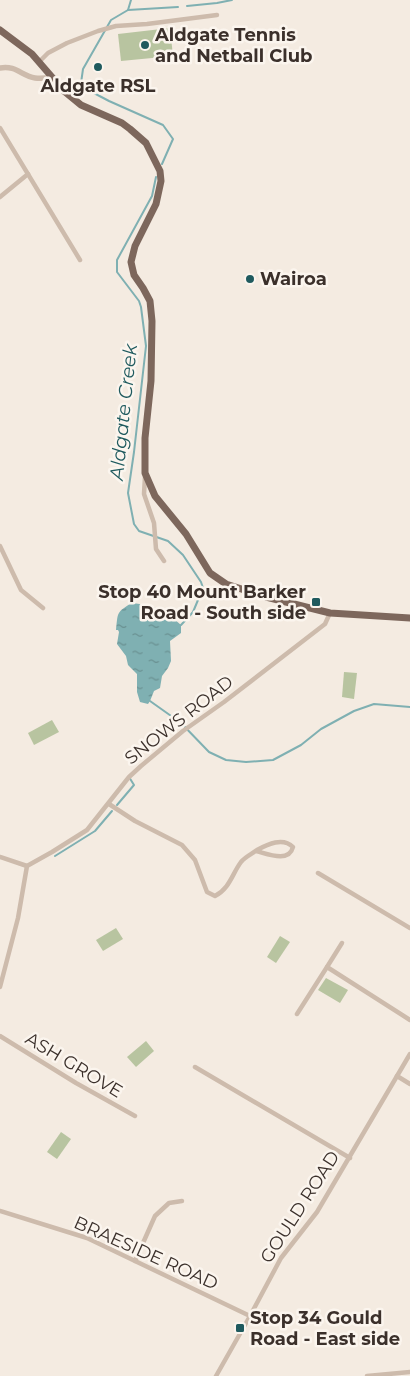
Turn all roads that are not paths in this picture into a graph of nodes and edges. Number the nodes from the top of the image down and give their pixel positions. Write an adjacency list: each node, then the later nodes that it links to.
1 (216, 15): 3 (street)
2 (0, 30): 3 (main road)
3 (39, 62): 5 (main road)
4 (0, 68): 5 (street)
5 (52, 78): 10 (main road)
6 (0, 128): 7 (street)
7 (28, 174): 8 (street); 9 (street)
8 (0, 197)
9 (80, 260)
10 (145, 473): 12 (street); 14 (main road)
11 (0, 546): 13 (street)
12 (164, 561)
13 (43, 608)
14 (330, 612): 15 (main road); 16 (street, SNOWS ROAD)
15 (410, 618)
16 (108, 804): 17 (street); 19 (street, SNOWS ROAD)
17 (256, 851): 17 (street)
18 (0, 857): 19 (street)
19 (27, 866): 24 (street)
20 (318, 874): 21 (street)
21 (410, 928)
22 (342, 943): 23 (street)
23 (327, 968): 25 (street); 26 (street)
24 (0, 987)
25 (297, 1014)
26 (410, 1020)
27 (0, 1036): 32 (street, ASH GROVE)
28 (410, 1054): 30 (street, GOULD ROAD)
29 (195, 1067): 33 (street)
30 (397, 1076): 31 (street); 33 (street, GOULD ROAD)
31 (410, 1084)
32 (135, 1116)
33 (350, 1158): 37 (street, GOULD ROAD)
34 (182, 1200): 36 (street)
35 (0, 1211): 36 (street, BRAESIDE ROAD)
36 (135, 1261): 37 (street, BRAESIDE ROAD)
37 (250, 1316): 39 (street, GOULD ROAD)
38 (410, 1372): 40 (street)
39 (216, 1376)
40 (367, 1376)

